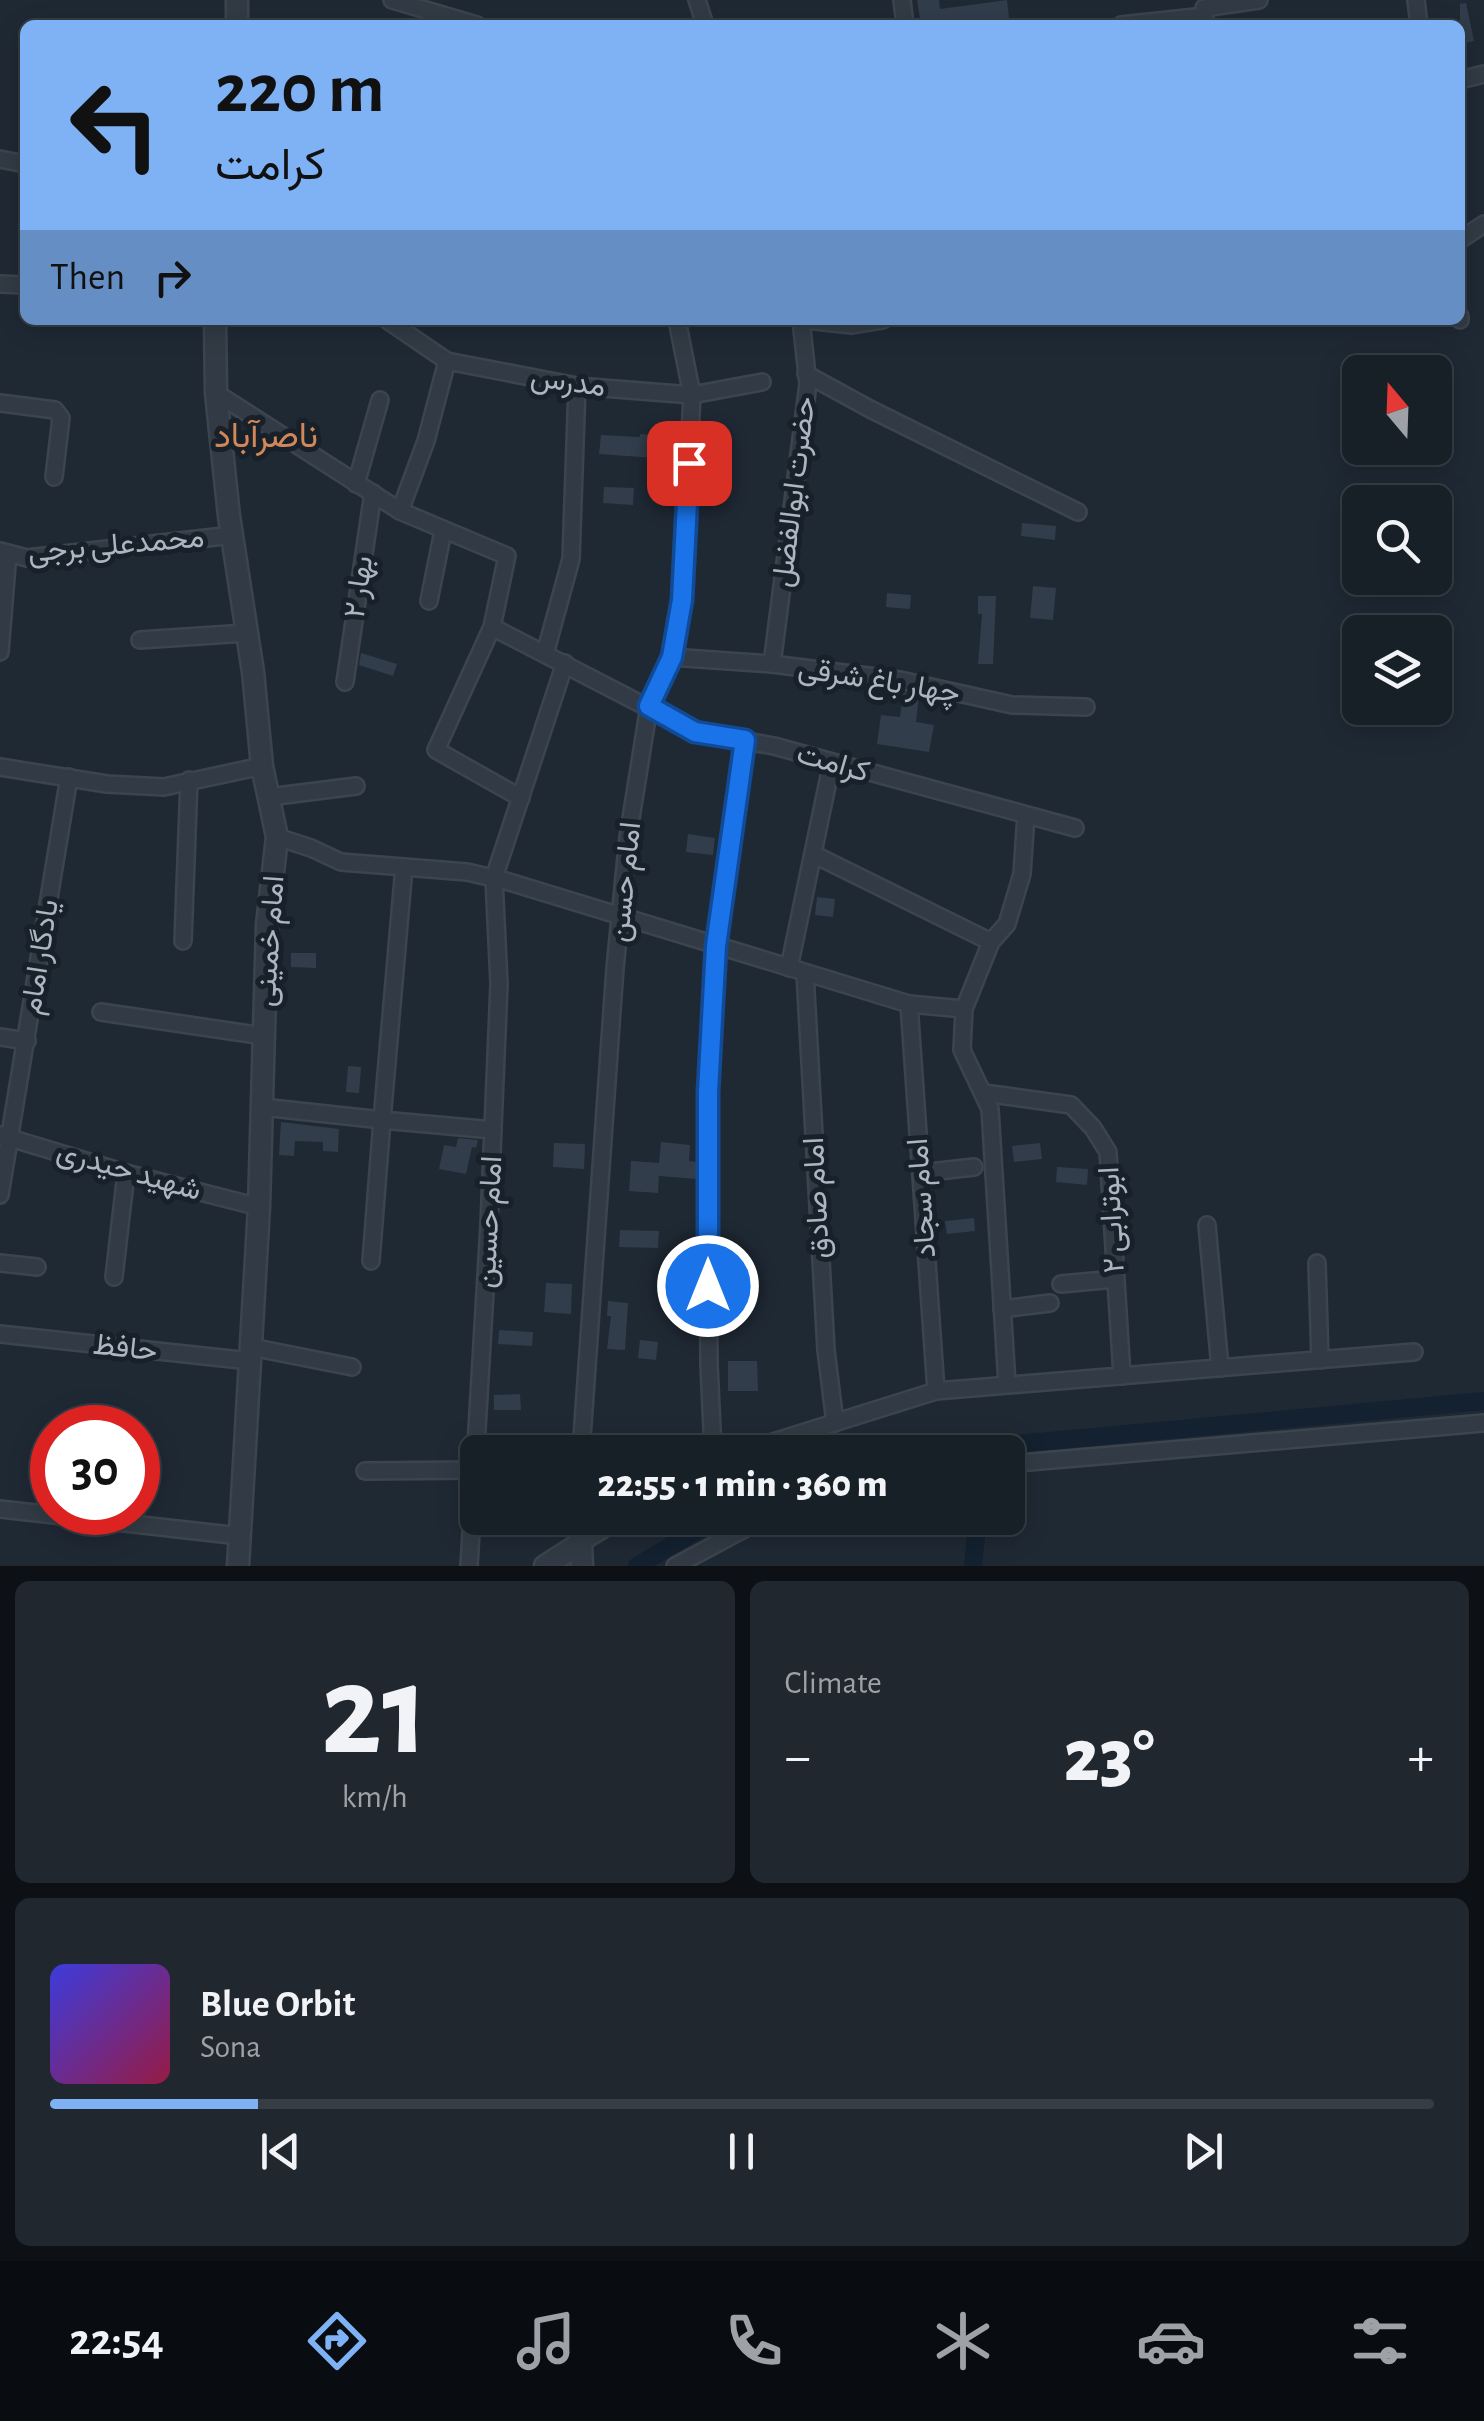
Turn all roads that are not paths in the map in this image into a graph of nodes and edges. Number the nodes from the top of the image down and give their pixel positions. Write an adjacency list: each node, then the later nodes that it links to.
1 (392, 0): 4 (street)
2 (1259, 0): 3 (street)
3 (1204, 12): 5 (street)
4 (460, 20)
5 (1153, 20)
6 (214, 325): 14 (street, امام خمینی)
7 (394, 325): 10 (street, مدرس)
8 (678, 325): 15 (street, امام حسن)
9 (803, 325): 11 (street, حضرت ابوالفضل)
10 (447, 361): 13 (street, مدرس); 21 (street)
11 (806, 374): 22 (street); 34 (street, حضرت ابوالفضل)
12 (762, 382): 15 (street, مدرس)
13 (577, 386): 15 (street, مدرس); 31 (street)
14 (216, 393): 19 (street); 24 (street, امام خمینی)
15 (692, 395): 32 (street, امام حسن)
16 (380, 400): 19 (street)
17 (0, 403): 18 (street)
18 (54, 477)
19 (356, 484): 20 (street)
20 (372, 493): 21 (street); 35 (street, بهار ۲)
21 (400, 511): 23 (street)
22 (1078, 512)
23 (443, 531): 26 (street); 27 (street)
24 (232, 534): 25 (street, محمدعلی برجی); 28 (street, امام خمینی)
25 (4, 552): 30 (street)
26 (429, 601)
27 (492, 627): 31 (street, کرامت); 46 (street)
28 (246, 633): 29 (street); 41 (street, امام خمینی)
29 (140, 640)
30 (0, 652)
31 (546, 654): 33 (street, کرامت)
32 (672, 657): 34 (street, چهار باغ شرقی); 36 (street, امام حسن)
33 (564, 663): 36 (street, کرامت); 46 (street)
34 (772, 664): 37 (street, چهار باغ شرقی)
35 (345, 682)
36 (649, 706): 38 (street, کرامت); 53 (street, امام حسن)
37 (1086, 708)
38 (745, 740): 39 (street, کرامت); 56 (street)
39 (832, 762): 47 (street, کرامت); 50 (street, امام صادق)
40 (0, 766): 42 (street)
41 (262, 766): 43 (street); 45 (street, امام خمینی)
42 (69, 777): 43 (street); 63 (street, یادگار امام)
43 (189, 780): 54 (street)
44 (356, 786): 45 (street)
45 (268, 797): 49 (street, امام خمینی)
46 (520, 798): 52 (street)
47 (1026, 815): 48 (street, کرامت); 55 (street)
48 (1075, 828)
49 (277, 837): 51 (street); 61 (street, امام خمینی)
50 (813, 854): 55 (street); 57 (street, امام صادق)
51 (404, 867): 52 (street); 66 (street)
52 (494, 878): 53 (street); 67 (street, امام حسین)
53 (620, 917): 56 (street); 96 (street, امام حسن)
54 (184, 941)
55 (991, 942): 59 (street)
56 (716, 946): 57 (street); 97 (street)
57 (797, 970): 58 (street); 93 (street, امام صادق)
58 (909, 1004): 59 (street); 71 (street, امام سجاد)
59 (964, 1010): 64 (street)
60 (101, 1012): 61 (street)
61 (264, 1036): 65 (street, امام خمینی)
62 (0, 1038): 63 (street)
63 (27, 1041): 68 (street, یادگار امام)
64 (984, 1092): 80 (street, ابوترابی ۲); 83 (street)
65 (262, 1107): 66 (street); 73 (street, امام خمینی)
66 (382, 1120): 67 (street); 75 (street)
67 (493, 1130): 95 (street, امام حسین)
68 (6, 1136): 70 (street, شهید حیدری); 72 (street, یادگار امام)
69 (974, 1166): 71 (street)
70 (126, 1173): 73 (street, شهید حیدری); 79 (street)
71 (921, 1173): 92 (street, امام سجاد)
72 (0, 1195)
73 (259, 1207): 86 (street, امام خمینی)
74 (1207, 1225): 89 (street)
75 (371, 1261)
76 (1317, 1262): 87 (street)
77 (0, 1263): 78 (street)
78 (38, 1267)
79 (114, 1278)
80 (1115, 1279): 81 (street); 90 (street, ابوترابی ۲)
81 (1061, 1284)
82 (1050, 1303): 83 (street)
83 (1002, 1309): 91 (street)
84 (0, 1334): 86 (street, حافظ)
85 (1414, 1352): 87 (street)
86 (251, 1354): 88 (street, حافظ); 105 (street, امام خمینی)
87 (1320, 1360): 89 (street)
88 (352, 1367)
89 (1220, 1368): 90 (street)
90 (1122, 1376): 91 (street)
91 (1006, 1384): 92 (street)
92 (936, 1391): 93 (street)
93 (835, 1423): 98 (street)
94 (1484, 1423): 99 (street)
95 (477, 1435)
96 (583, 1435)
97 (713, 1435)
98 (796, 1435)
99 (1025, 1463)
100 (460, 1470): 101 (street)
101 (365, 1472)
102 (0, 1509): 105 (street)
103 (471, 1535): 108 (street, امام حسین)
104 (733, 1535): 110 (street)
105 (240, 1536): 107 (street, امام خمینی)
106 (576, 1547): 109 (street)
107 (238, 1566)
108 (469, 1566)
109 (545, 1566)
110 (675, 1566)

